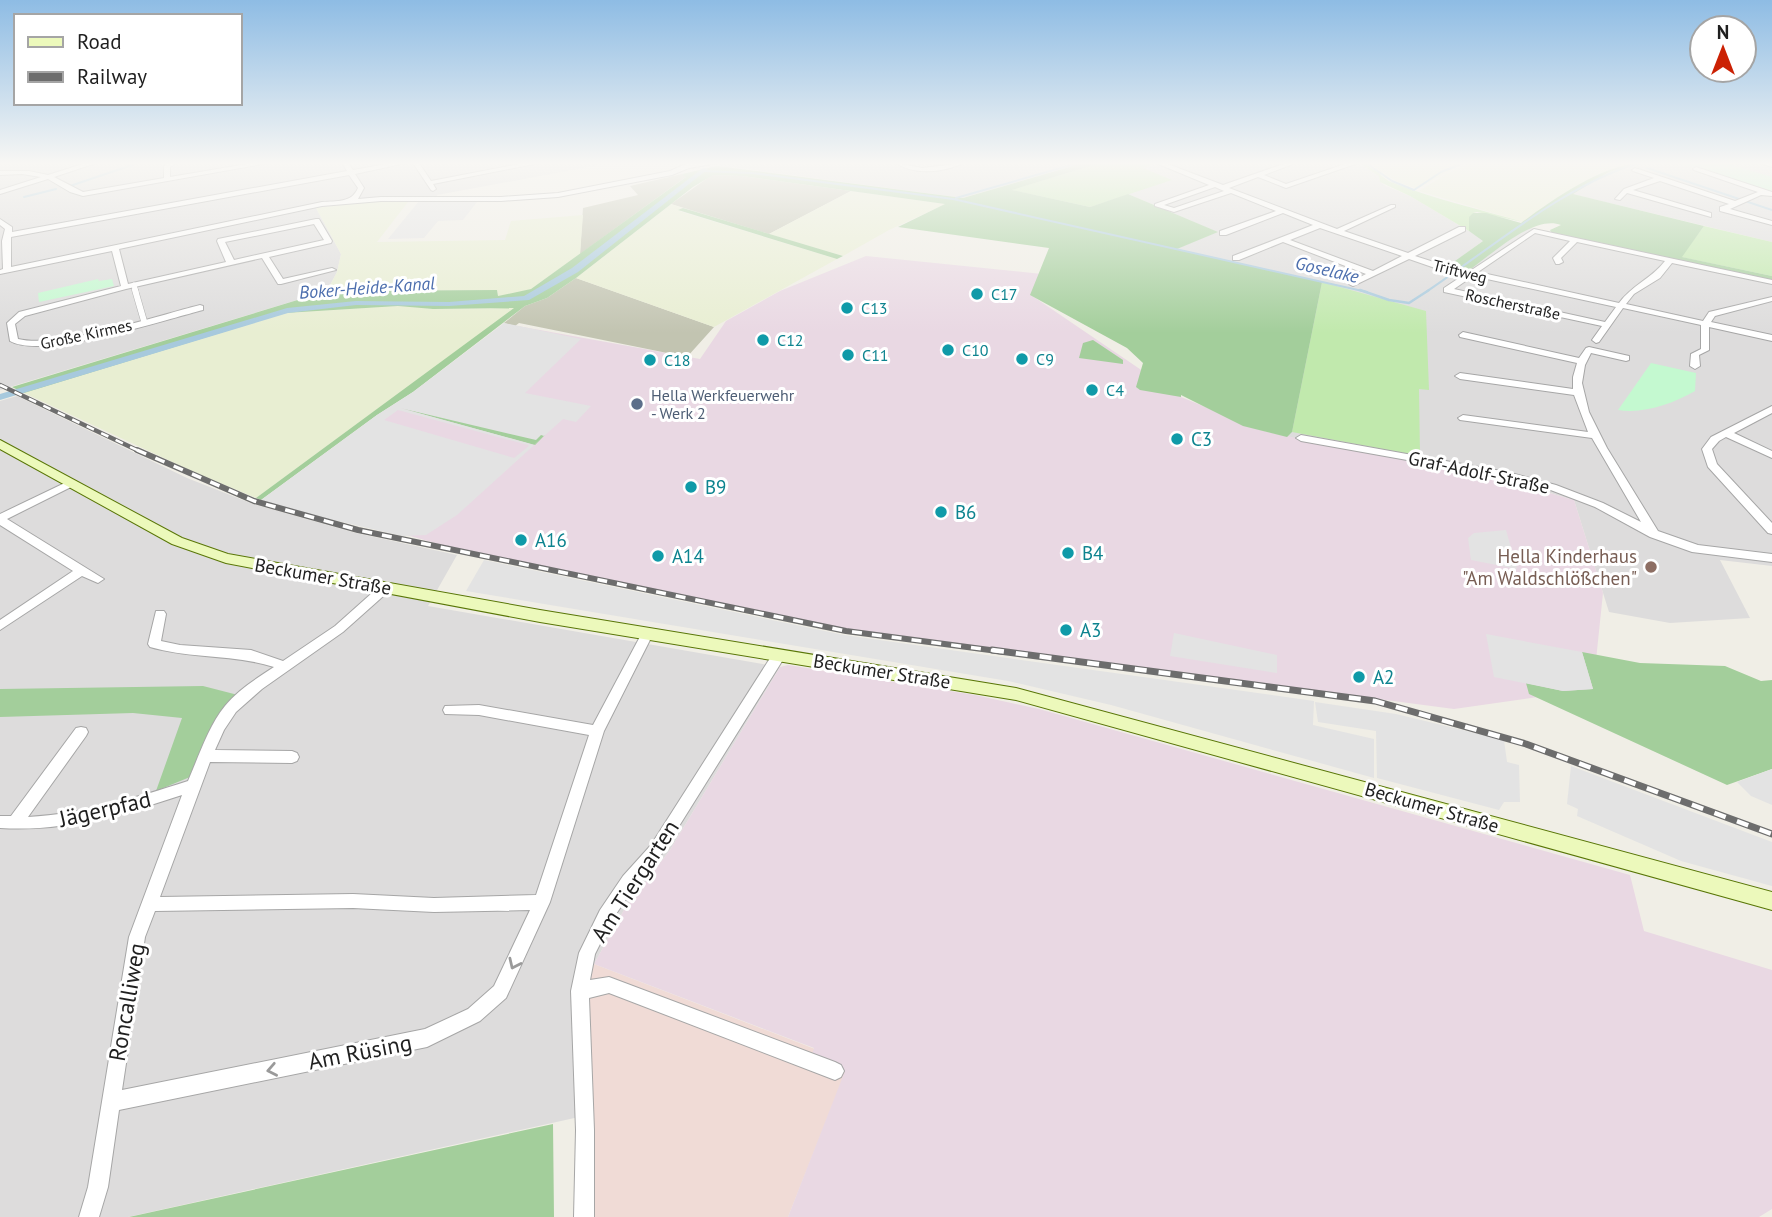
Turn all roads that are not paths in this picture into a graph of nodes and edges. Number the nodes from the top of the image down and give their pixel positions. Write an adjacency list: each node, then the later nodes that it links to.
1 (0, 220): 11 (street)
2 (105, 220): 11 (street)
3 (254, 220): 14 (street)
4 (1258, 220): 10 (street)
5 (1306, 220): 7 (street, Triftweg)
6 (1363, 220): 9 (street)
7 (1320, 225): 9 (street, Triftweg); 12 (street)
8 (1462, 229): 16 (street)
9 (1338, 231): 16 (street, Triftweg)
10 (1223, 233)
11 (5, 239): 22 (street)
12 (1284, 240): 17 (street); 23 (street)
13 (1575, 240): 18 (street); 19 (street); 24 (street)
14 (115, 247): 22 (street); 27 (street, Große Kirmes)
15 (264, 255): 20 (street, Große Kirmes); 20 (street, Große Kirmes); 21 (street)
16 (1407, 257): 23 (street); 24 (street, Triftweg)
17 (1236, 258)
18 (1669, 261): 25 (street); 29 (street)
19 (1559, 262)
20 (231, 263): 27 (street, Große Kirmes)
21 (332, 270)
22 (4, 271)
23 (1373, 274): 26 (street)
24 (1471, 275): 29 (street, Triftweg); 35 (street, Roscherstraße)
25 (1772, 282)
26 (1353, 285)
27 (129, 286): 32 (street, Große Kirmes); 33 (street, Große Kirmes)
28 (1772, 299): 34 (street)
29 (1620, 306): 34 (street, Triftweg); 35 (street)
30 (200, 308): 33 (street, Große Kirmes)
31 (3, 315): 32 (street, Große Kirmes)
32 (15, 317): 33 (street, Große Kirmes)
33 (144, 321)
34 (1705, 324): 37 (street, Triftweg); 41 (street)
35 (1607, 325): 38 (street)
36 (1463, 335): 40 (street)
37 (1772, 338)
38 (1596, 340)
39 (1626, 358): 40 (street)
40 (1580, 361): 43 (street)
41 (1695, 366)
42 (1460, 376): 43 (street)
43 (1578, 393): 47 (street)
44 (1772, 409): 46 (street)
45 (1462, 418): 47 (street)
46 (1726, 433): 50 (street); 53 (street)
47 (1596, 436): 54 (street)
48 (1301, 438): 54 (street, Graf-Adolf-Straße)
49 (0, 444): 51 (main road, Beckumer Straße)
50 (1772, 455)
51 (71, 483): 52 (street); 58 (main road, Beckumer Straße)
52 (0, 519): 56 (street)
53 (1772, 530)
54 (1654, 534): 55 (street, Graf-Adolf-Straße)
55 (1772, 558)
56 (81, 571): 57 (street); 60 (street)
57 (98, 579)
58 (385, 588): 61 (main road, Beckumer Straße); 63 (street, Roncalliweg)
59 (160, 614): 63 (street)
60 (0, 626)
61 (647, 634): 62 (main road, Beckumer Straße); 65 (street, Am Rüsing)
62 (779, 655): 71 (main road, Beckumer Straße); 74 (street, Am Tiergarten)
63 (285, 666): 67 (street, Roncalliweg)
64 (450, 710): 65 (street)
65 (597, 731): 72 (street, Am Rüsing)
66 (81, 732): 70 (street, Jägerpfad)
67 (206, 756): 68 (street); 69 (street, Roncalliweg)
68 (292, 758)
69 (193, 785): 70 (street, Jägerpfad); 73 (street, Roncalliweg)
70 (8, 823)
71 (1772, 901)
72 (542, 902): 73 (street); 76 (street, Am Rüsing, one-way to 76)
73 (151, 904): 76 (street, Roncalliweg)
74 (580, 991): 75 (street); 78 (street, Am Tiergarten)
75 (835, 1071)
76 (111, 1102): 77 (street, Roncalliweg)
77 (89, 1217)
78 (584, 1217)

